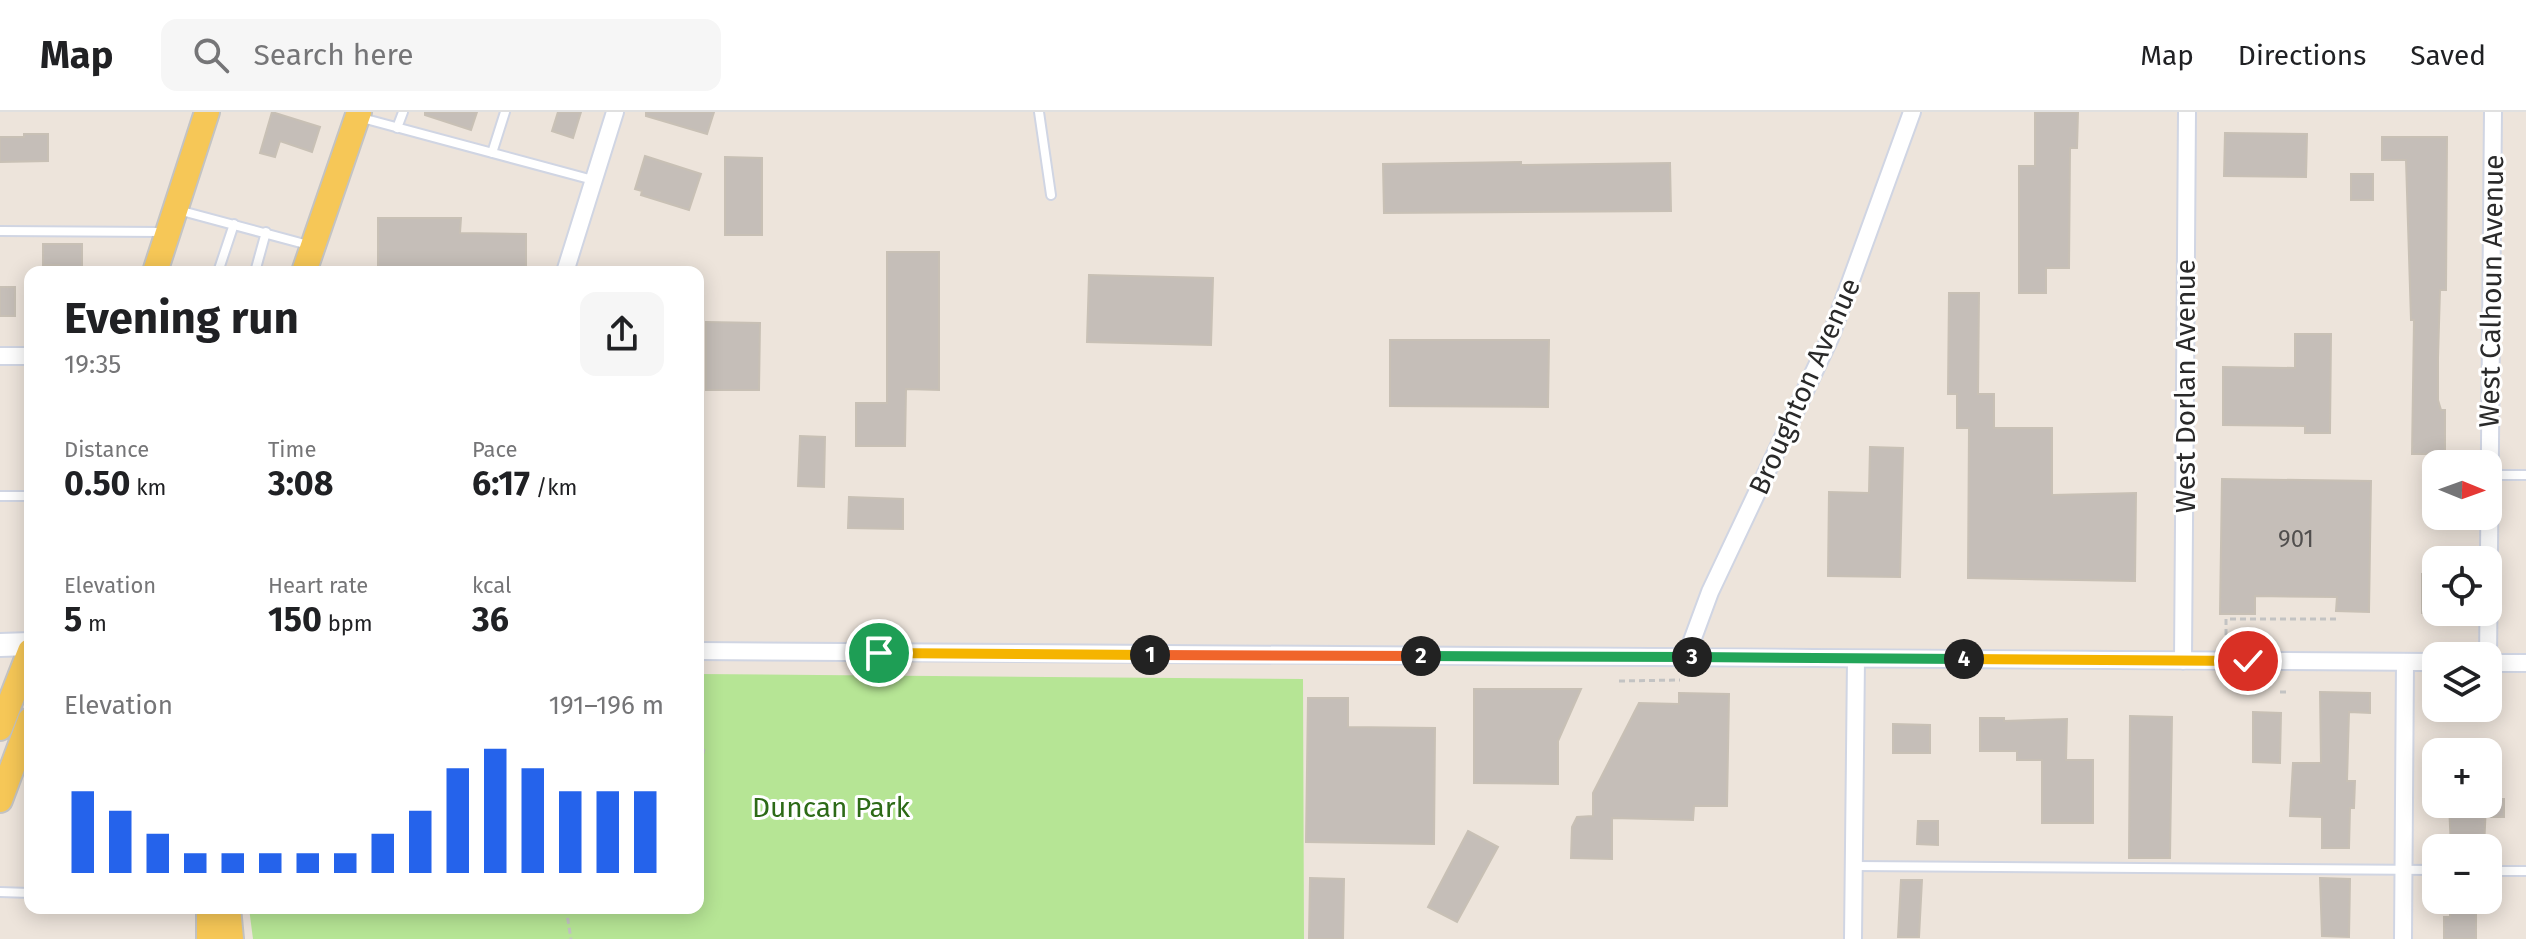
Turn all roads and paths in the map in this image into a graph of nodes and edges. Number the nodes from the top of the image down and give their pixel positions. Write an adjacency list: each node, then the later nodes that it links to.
1 (207, 112): 14 (main road)
2 (403, 112): 10 (lane)
3 (505, 112): 11 (lane)
4 (615, 112): 12 (street)
5 (1039, 112): 13 (lane)
6 (1912, 112): 38 (street, Broughton Avenue)
7 (2187, 112): 40 (street, West Dorlan Avenue)
8 (2493, 112): 26 (street, West Calhoun Avenue)
9 (358, 114): 10 (lane); 18 (main road)
10 (397, 128): 11 (lane)
11 (492, 153): 12 (lane)
12 (593, 180): 23 (street)
13 (1051, 195)
14 (172, 221): 15 (lane); 16 (lane); 19 (main road)
15 (234, 224): 17 (lane); 20 (lane)
16 (0, 231)
17 (266, 232): 18 (lane); 21 (lane)
18 (312, 246): 22 (main road)
19 (157, 266)
20 (220, 266)
21 (257, 266)
22 (306, 266)
23 (567, 266)
24 (0, 356): 25 (street)
25 (24, 356)
26 (2489, 450)
27 (2502, 475): 28 (lane)
28 (2526, 475)
29 (0, 496): 30 (lane)
30 (24, 496)
31 (2489, 530): 33 (street, West Calhoun Avenue)
32 (2339, 619): 36 (path)
33 (2488, 642)
34 (24, 644): 35 (main road)
35 (0, 645)
36 (2226, 645)
37 (704, 651): 38 (street)
38 (1686, 657): 39 (street)
39 (1856, 659): 40 (street); 53 (street)
40 (2183, 661): 41 (street)
41 (2405, 662): 42 (street); 54 (street)
42 (2422, 662)
43 (2502, 663): 44 (street)
44 (2526, 663)
45 (24, 666): 50 (main road)
46 (1680, 680): 47 (path)
47 (1619, 681)
48 (2280, 692): 49 (path)
49 (2289, 692)
50 (0, 728)
51 (24, 736): 52 (main road)
52 (0, 800)
53 (1854, 866): 54 (lane); 66 (street)
54 (2404, 870): 55 (lane); 67 (street)
55 (2422, 870)
56 (2502, 871): 57 (lane)
57 (2526, 871)
58 (0, 892): 59 (lane)
59 (24, 893)
60 (209, 914): 64 (main road)
61 (229, 914): 65 (main road)
62 (567, 914): 63 (path)
63 (572, 937)
64 (209, 939)
65 (231, 939)
66 (1853, 939)
67 (2403, 939)

